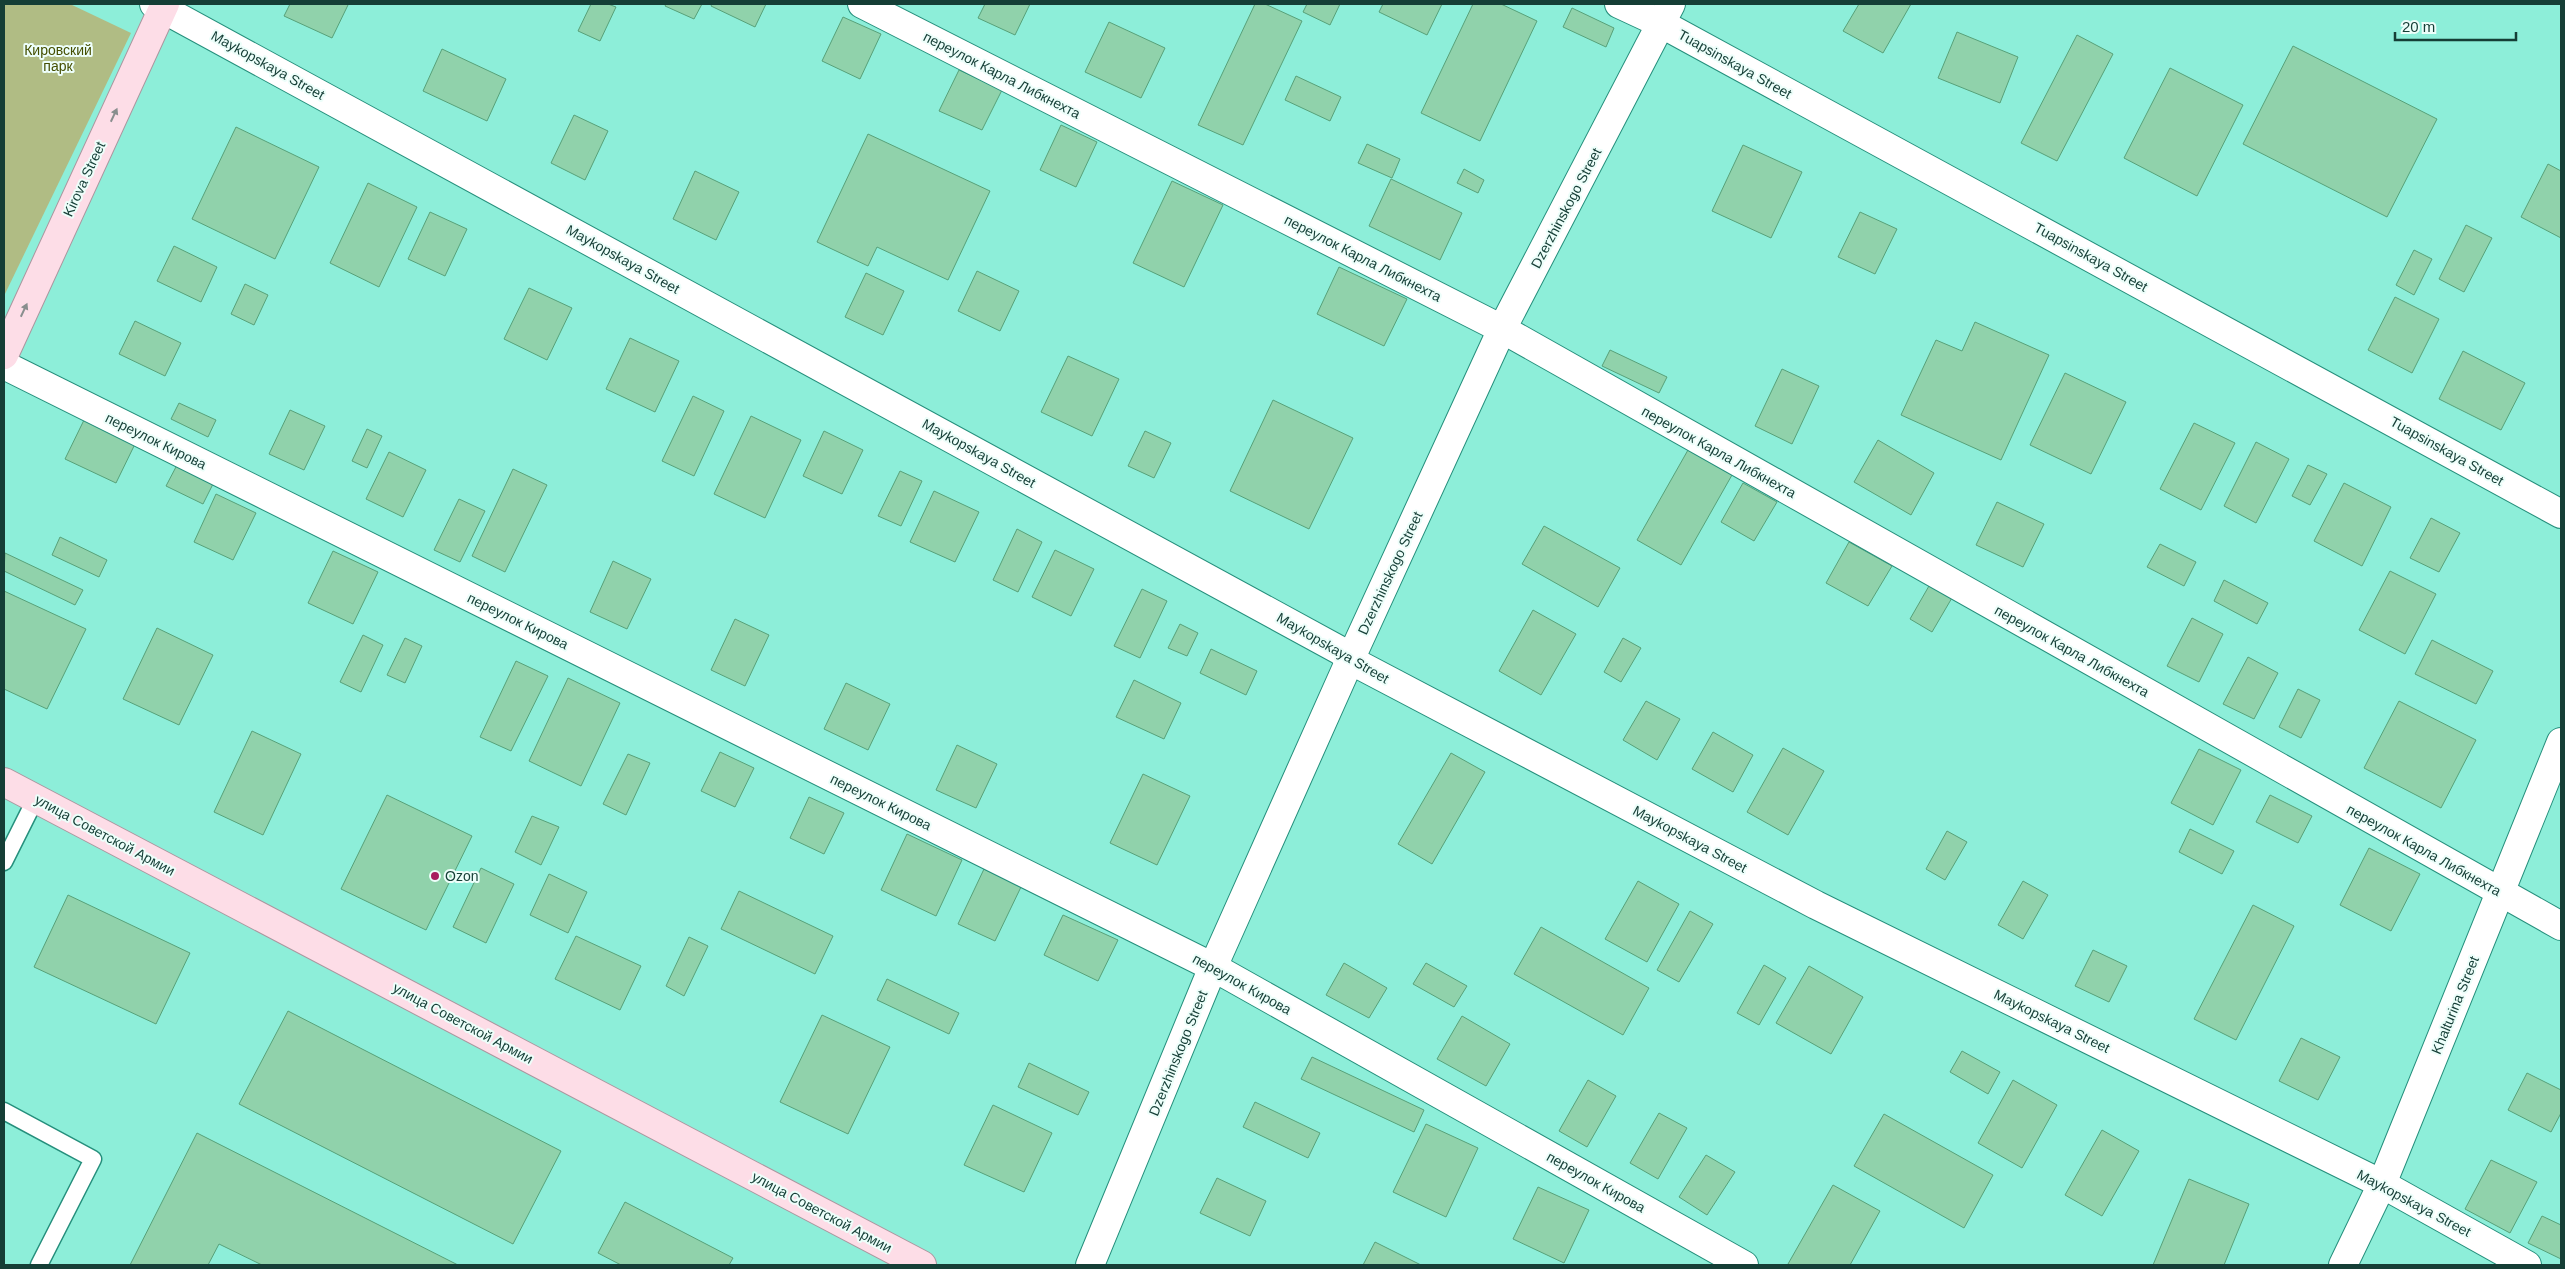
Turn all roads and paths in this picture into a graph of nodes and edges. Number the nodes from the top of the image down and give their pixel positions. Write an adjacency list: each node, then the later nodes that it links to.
1 (862, 4): 5 (street, переулок Карла Либкнехта)
2 (1619, 4): 4 (street, Tuapsinskaya Street)
3 (160, 5): 6 (main road, Kirova Street, one-way to 3); 9 (street, Maykopskaya Street)
4 (1667, 14): 5 (street, Dzerzhinskogo Street); 8 (street, Tuapsinskaya Street)
5 (1502, 329): 9 (street, Dzerzhinskogo Street); 14 (street, переулок Карла Либкнехта)
6 (4, 355)
7 (4, 365): 16 (street, переулок Кирова)
8 (2561, 514)
9 (1350, 660): 16 (street, Dzerzhinskogo Street); 18 (street, Maykopskaya Street)
10 (2561, 742): 14 (street, Khalturina Street)
11 (4, 782): 12 (main road, улица Советской Армии)
12 (36, 798): 13 (lane); 20 (main road, улица Советской Армии)
13 (4, 862)
14 (2500, 893): 15 (street, переулок Карла Либкнехта); 18 (street, Khalturina Street)
15 (2561, 926)
16 (1213, 967): 21 (street, Dzerzhinskogo Street); 22 (street, переулок Кирова)
17 (4, 1111): 19 (lane)
18 (2382, 1184): 23 (street, Khalturina Street); 24 (street, Maykopskaya Street)
19 (39, 1265)
20 (922, 1265)
21 (1090, 1265)
22 (1744, 1265)
23 (2342, 1265)
24 (2527, 1265)

